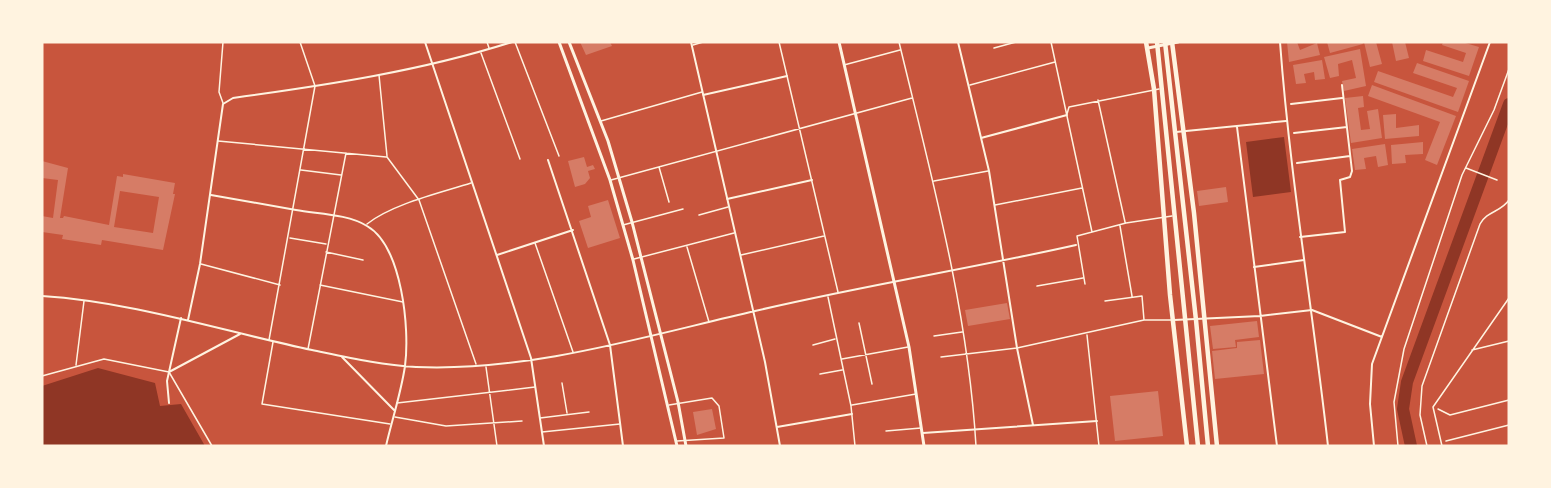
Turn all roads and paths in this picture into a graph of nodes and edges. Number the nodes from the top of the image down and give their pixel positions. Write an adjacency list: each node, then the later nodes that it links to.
1 (223, 42): 41 (lane)
2 (300, 42): 33 (lane)
3 (424, 42): 27 (street)
4 (487, 42): 23 (lane)
5 (513, 42): 23 (street); 58 (lane)
6 (559, 42): 70 (street)
7 (570, 42): 45 (street)
8 (704, 42): 19 (lane)
9 (779, 42): 31 (lane)
10 (839, 42): 28 (street)
11 (899, 42): 24 (lane)
12 (958, 42): 34 (street)
13 (1016, 42): 22 (lane)
14 (1051, 42): 26 (lane)
15 (1174, 42): 18 (street); 51 (main road)
16 (1280, 42): 46 (street)
17 (1490, 42): 149 (street)
18 (1165, 43): 20 (street); 50 (main road)
19 (691, 44): 37 (street)
20 (1157, 44): 21 (street); 35 (main road)
21 (1147, 45): 36 (main road)
22 (994, 48)
23 (489, 49): 25 (street)
24 (901, 50): 28 (lane); 38 (lane)
25 (480, 52): 27 (street); 61 (lane)
26 (1056, 62): 34 (lane); 44 (lane)
27 (432, 65): 30 (street); 74 (street)
28 (843, 65): 43 (street)
29 (1509, 69): 65 (path)
30 (379, 75): 33 (street); 60 (lane)
31 (787, 76): 37 (street); 49 (lane)
32 (1342, 85): 39 (street)
33 (315, 86): 41 (street); 55 (lane)
34 (968, 86): 53 (street)
35 (1163, 88): 36 (lane); 89 (main road)
36 (1154, 89): 40 (lane); 90 (main road)
37 (703, 94): 45 (lane); 56 (street)
38 (912, 98): 43 (lane); 73 (lane)
39 (1343, 98): 42 (street); 48 (street)
40 (1098, 100): 44 (lane); 92 (lane)
41 (223, 104): 54 (street)
42 (1291, 104)
43 (854, 113): 49 (lane); 118 (street)
44 (1067, 115): 53 (street); 75 (lane)
45 (600, 121): 69 (street)
46 (1286, 122): 47 (street); 100 (street)
47 (1237, 127): 51 (street); 115 (street)
48 (1347, 127): 52 (street); 59 (street)
49 (800, 129): 56 (lane); 71 (lane)
50 (1174, 132): 51 (street); 87 (main road)
51 (1184, 132): 85 (main road)
52 (1294, 133)
53 (981, 138): 67 (street)
54 (218, 141): 55 (lane); 76 (street)
55 (304, 150): 57 (lane); 66 (lane)
56 (716, 150): 64 (lane); 77 (street)
57 (346, 153): 60 (lane); 68 (lane)
58 (559, 156)
59 (1350, 156): 63 (street); 100 (street)
60 (387, 157): 78 (lane)
61 (520, 159)
62 (548, 160): 96 (street)
63 (1298, 162)
64 (659, 166): 69 (lane); 80 (lane)
65 (1466, 168): 72 (path); 228 (path)
66 (301, 170): 68 (lane); 84 (lane)
67 (988, 171): 73 (lane); 81 (street)
68 (341, 175): 88 (lane)
69 (619, 177): 70 (lane); 91 (street)
70 (610, 180): 94 (street)
71 (812, 180): 77 (street); 99 (lane)
72 (1497, 180)
73 (933, 181): 116 (lane)
74 (472, 183): 78 (lane); 107 (street)
75 (1083, 188): 81 (lane); 98 (lane)
76 (211, 195): 84 (street); 114 (street)
77 (727, 199): 82 (street)
78 (419, 200): 93 (lane); 167 (lane)
79 (1509, 200): 229 (path)
80 (669, 202)
81 (995, 205): 113 (street)
82 (729, 207): 86 (lane); 97 (street)
83 (683, 209): 91 (lane)
84 (294, 210): 88 (street); 101 (lane)
85 (1194, 213): 87 (lane); 140 (main road)
86 (699, 214)
87 (1184, 214): 89 (lane); 139 (main road)
88 (333, 216): 93 (street); 103 (lane)
89 (1174, 216): 90 (lane); 138 (main road)
90 (1164, 217): 92 (lane); 137 (main road)
91 (632, 222): 94 (lane); 109 (street)
92 (1126, 223): 95 (lane)
93 (366, 225): 130 (street)
94 (623, 225): 111 (street)
95 (1120, 225): 98 (lane); 125 (lane)
96 (573, 230): 102 (street); 154 (street)
97 (735, 232): 105 (lane); 108 (street)
98 (1092, 232): 104 (lane)
99 (825, 235): 108 (lane); 123 (lane)
100 (1299, 237): 112 (street)
101 (289, 238): 103 (lane); 119 (lane)
102 (535, 242): 107 (street); 160 (lane)
103 (327, 244): 106 (lane)
104 (1076, 245): 113 (street); 117 (lane)
105 (687, 246): 109 (lane); 141 (lane)
106 (326, 252): 110 (lane); 120 (lane)
107 (497, 255): 165 (street)
108 (740, 255): 132 (street)
109 (642, 257): 111 (lane); 144 (street)
110 (363, 260)
111 (633, 260): 147 (street)
112 (1304, 260): 115 (street); 131 (street)
113 (1005, 261): 116 (street); 157 (street)
114 (200, 264): 119 (lane); 135 (street)
115 (1254, 267): 133 (street)
116 (952, 271): 118 (street); 143 (lane)
117 (1084, 278): 121 (lane); 122 (lane)
118 (893, 281): 123 (street); 156 (street)
119 (280, 285): 151 (lane)
120 (319, 285): 130 (lane); 158 (lane)
121 (1085, 285)
122 (1037, 286)
123 (838, 292): 124 (street)
124 (828, 295): 132 (street); 150 (lane)
125 (1131, 296): 129 (lane); 136 (lane)
126 (42, 297): 128 (street)
127 (1509, 298): 159 (lane)
128 (85, 300): 134 (street); 169 (lane)
129 (1105, 301)
130 (403, 302): 170 (street)
131 (1312, 310): 133 (street); 149 (street); 226 (street)
132 (753, 311): 141 (street); 200 (street)
133 (1260, 316): 140 (street); 225 (street)
134 (181, 318): 135 (street); 172 (street)
135 (188, 320): 145 (street)
136 (1144, 320): 137 (lane); 146 (lane)
137 (1173, 320): 138 (street); 221 (main road)
138 (1185, 320): 139 (street); 222 (main road)
139 (1196, 320): 140 (street); 223 (main road)
140 (1205, 320): 224 (main road)
141 (709, 322): 144 (street)
142 (859, 323): 162 (lane)
143 (962, 332): 148 (lane); 161 (lane)
144 (660, 333): 147 (street); 181 (street)
145 (240, 334): 151 (street); 172 (street)
146 (1086, 334): 157 (lane); 194 (lane)
147 (651, 335): 154 (street); 184 (street)
148 (934, 336)
149 (1382, 337): 227 (street)
150 (836, 339): 155 (lane); 166 (lane)
151 (269, 341): 153 (street)
152 (1509, 341): 159 (lane)
153 (273, 342): 158 (street); 195 (lane)
154 (610, 345): 160 (street); 197 (street)
155 (813, 345)
156 (909, 347): 162 (lane); 179 (street)
157 (1017, 348): 161 (lane); 198 (street)
158 (308, 349): 163 (street)
159 (1472, 350): 186 (lane)
160 (573, 352): 165 (street)
161 (967, 353): 164 (lane); 202 (lane)
162 (865, 355): 166 (lane); 176 (lane)
163 (342, 357): 170 (street); 187 (street)
164 (941, 357)
165 (531, 358): 168 (street); 177 (street)
166 (841, 360): 171 (lane)
167 (477, 365): 168 (street); 170 (street)
168 (485, 365): 178 (lane)
169 (76, 366): 172 (lane); 174 (lane)
170 (405, 366): 183 (street)
171 (843, 370): 173 (lane); 185 (lane)
172 (169, 372): 182 (street); 209 (lane)
173 (820, 374)
174 (42, 376)
175 (562, 383): 189 (lane)
176 (872, 384)
177 (536, 387): 178 (lane); 192 (street)
178 (490, 391): 183 (lane); 196 (lane)
179 (916, 394): 185 (lane); 201 (street)
180 (1509, 400): 186 (path)
181 (678, 402): 184 (lane); 206 (street); 206 (lane)
182 (169, 403)
183 (396, 404): 187 (street)
184 (669, 405): 207 (street)
185 (851, 406): 190 (lane)
186 (1433, 406): 208 (lane)
187 (394, 410): 191 (street)
188 (590, 412): 189 (lane)
189 (567, 414): 192 (lane)
190 (852, 414): 200 (street); 217 (lane)
191 (393, 417): 195 (street); 196 (lane)
192 (540, 418): 204 (street)
193 (522, 421): 196 (lane)
194 (1097, 421): 198 (street); 220 (lane)
195 (391, 424): 210 (street)
196 (494, 424): 211 (lane)
197 (621, 424): 204 (lane); 213 (street)
198 (1033, 425): 202 (street)
199 (1509, 425): 208 (path)
200 (777, 427): 216 (street)
201 (922, 428): 203 (lane); 205 (street)
202 (975, 429): 205 (street); 219 (lane)
203 (886, 431)
204 (542, 432): 212 (street)
205 (923, 433): 218 (street)
206 (685, 440): 207 (lane); 215 (street)
207 (676, 441): 214 (street)
208 (1441, 442): 230 (lane)
209 (212, 446)
210 (386, 446)
211 (497, 446)
212 (544, 446)
213 (623, 446)
214 (677, 446)
215 (686, 446)
216 (780, 446)
217 (855, 446)
218 (924, 446)
219 (976, 446)
220 (1099, 446)
221 (1187, 446)
222 (1198, 446)
223 (1208, 446)
224 (1217, 446)
225 (1277, 446)
226 (1328, 446)
227 (1374, 446)
228 (1398, 446)
229 (1426, 446)
230 (1442, 446)

